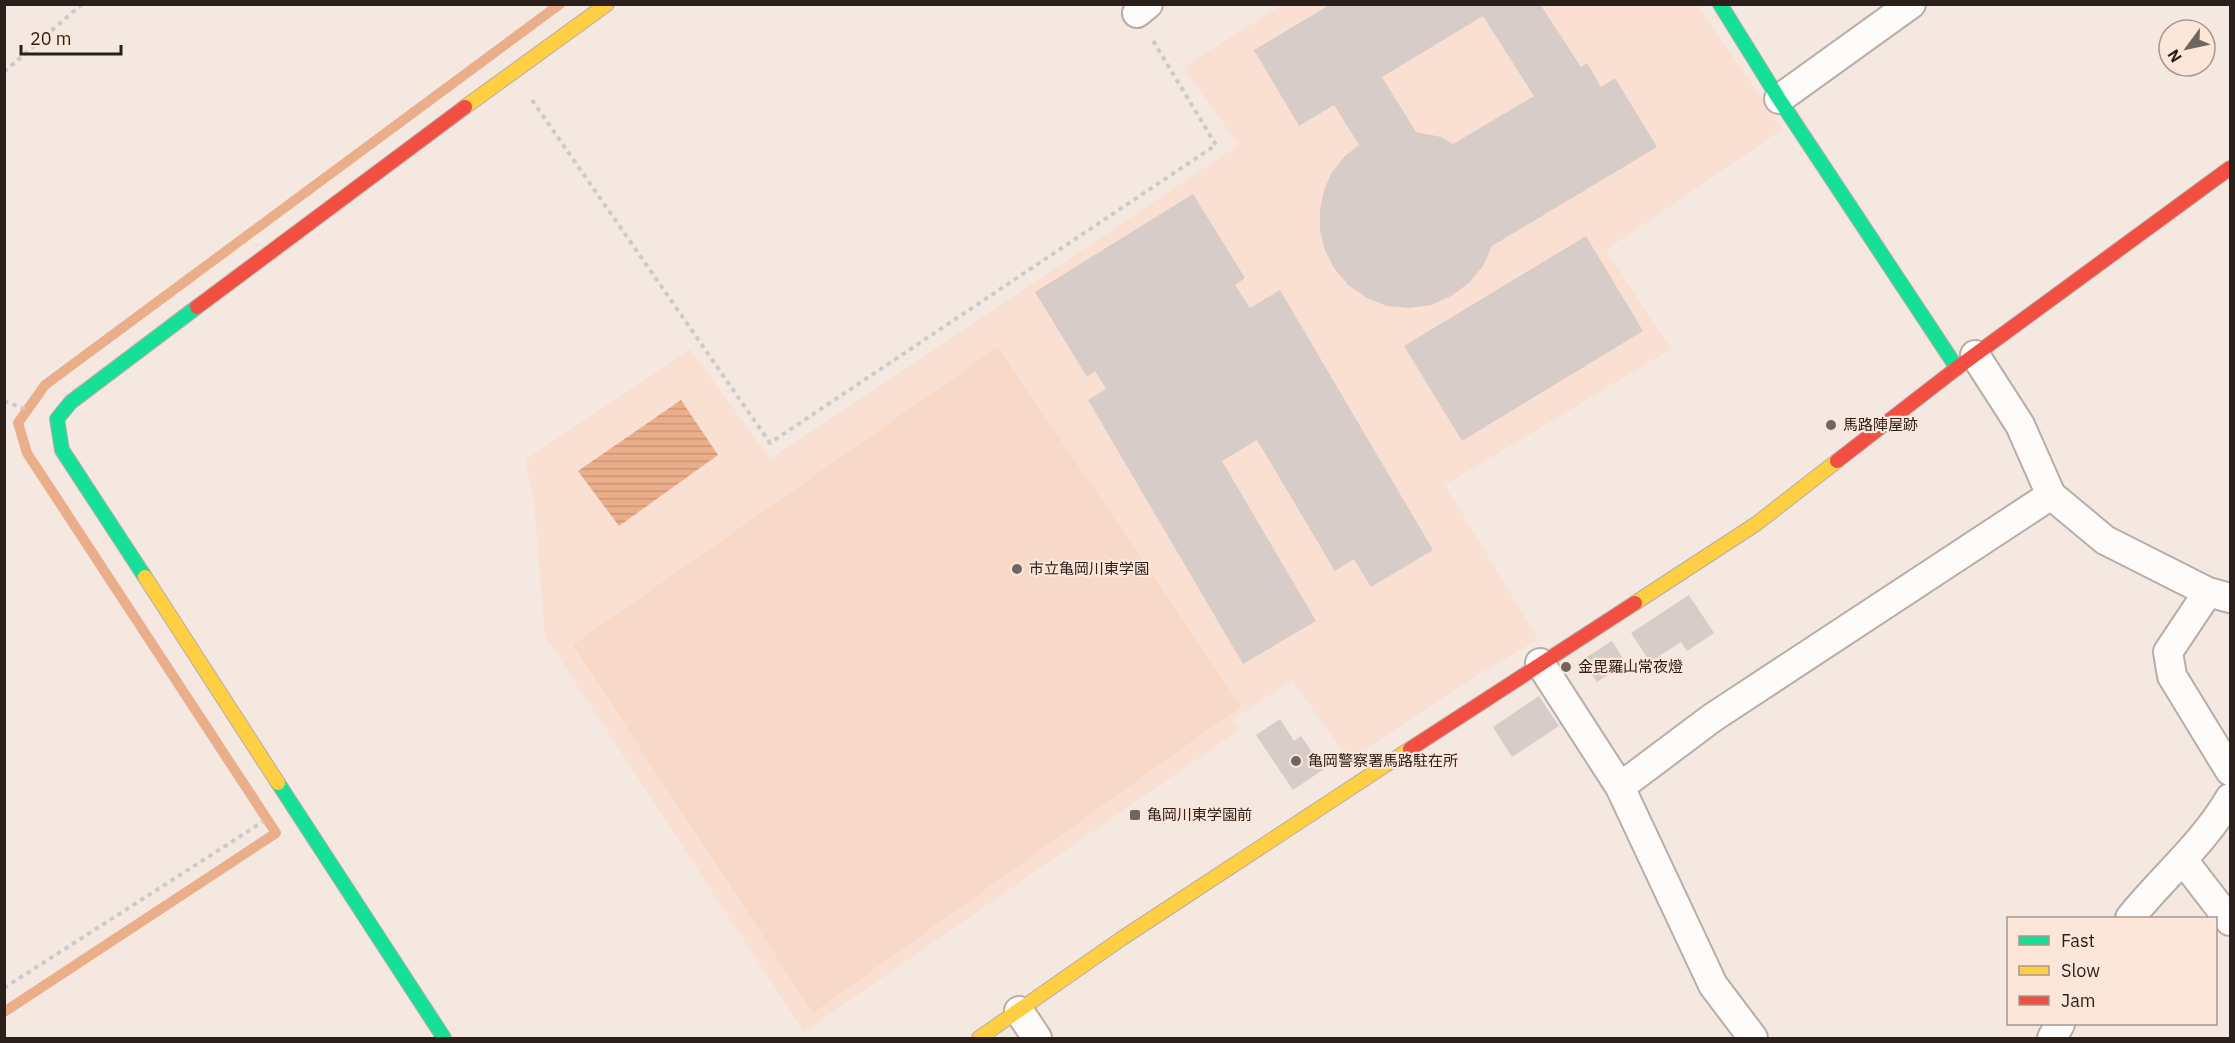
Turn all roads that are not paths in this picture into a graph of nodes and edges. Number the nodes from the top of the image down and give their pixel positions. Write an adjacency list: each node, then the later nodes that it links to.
1 (607, 4): 17 (street)
2 (1720, 4): 4 (street)
3 (1911, 4): 4 (street)
4 (1779, 99): 6 (street)
5 (2230, 168): 6 (street)
6 (1966, 362): 7 (street); 9 (street)
7 (2051, 495): 8 (street); 11 (street)
8 (2219, 595): 10 (street)
9 (1540, 663): 11 (street); 16 (street)
10 (2230, 771)
11 (1620, 787): 20 (street)
12 (2230, 798): 13 (street)
13 (2183, 860): 14 (street); 15 (street)
14 (2131, 917)
15 (2230, 921)
16 (1019, 1011): 18 (street); 19 (street)
17 (444, 1038)
18 (979, 1038)
19 (1037, 1038)
20 (1753, 1038)

